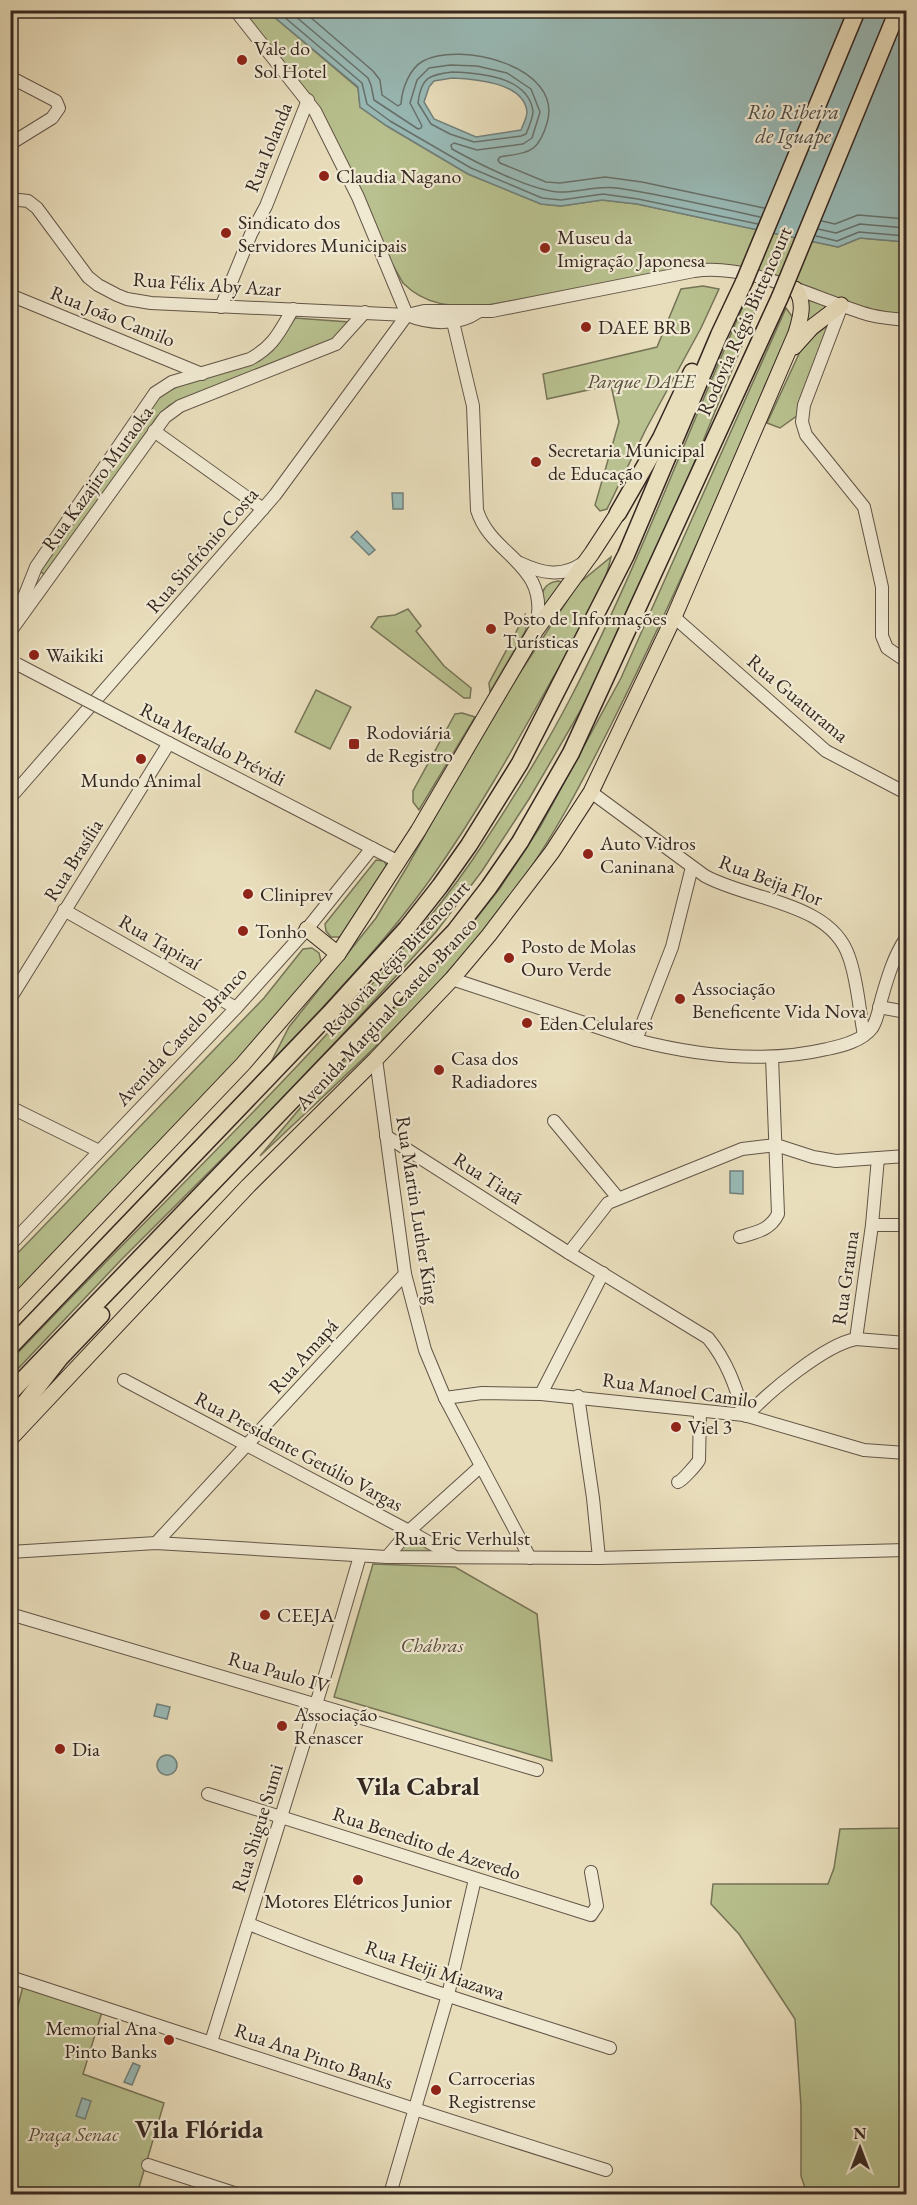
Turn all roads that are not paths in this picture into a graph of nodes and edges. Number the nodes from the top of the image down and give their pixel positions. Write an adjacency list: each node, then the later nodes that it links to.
1 (235, 10): 5 (street)
2 (857, 10): 18 (highway, Rodovia Régis Bittencourt, bridge)
3 (898, 10): 8 (highway, Rodovia Régis Bittencourt, bridge)
4 (10, 77): 6 (street)
5 (308, 100): 11 (street, Rua Iolanda); 15 (street)
6 (10, 144)
7 (10, 199): 11 (street, Rua Félix Aby Azar)
8 (787, 293): 10 (street, Rua Félix Aby Azar); 14 (street, Rua Félix Aby Azar); 19 (main road, Avenida Marginal Castelo Branco); 58 (highway, Rodovia Régis Bittencourt)
9 (10, 295): 20 (street, Rua João Camilo)
10 (841, 305): 16 (street, Rua Félix Aby Azar); 19 (main road, Avenida Marginal Castelo Branco); 29 (street)
11 (221, 307): 12 (street, Rua Félix Aby Azar)
12 (294, 309): 13 (street, Rua Félix Aby Azar); 20 (street, Rua Kazajiro Muraoka)
13 (365, 312): 15 (street, Rua Félix Aby Azar); 21 (street, Rua Kazajiro Muraoka)
14 (478, 312): 15 (street, Rua Félix Aby Azar); 17 (street, Rua Félix Aby Azar)
15 (407, 315): 17 (street, Rua Félix Aby Azar); 22 (street, Rua Sinfrônio Costa)
16 (906, 320)
17 (453, 322): 25 (street)
18 (719, 335): 23 (highway); 70 (highway, Rodovia Régis Bittencourt)
19 (788, 354): 26 (main road, Avenida Marginal Castelo Branco)
20 (202, 374): 28 (street, Rua Kazajiro Muraoka)
21 (154, 431): 22 (street); 28 (street, Rua Kazajiro Muraoka)
22 (263, 509): 34 (street, Rua Sinfrônio Costa)
23 (618, 513): 24 (main road)
24 (592, 553): 25 (street); 27 (main road)
25 (519, 563): 27 (street)
26 (674, 618): 32 (main road, Avenida Marginal Castelo Branco); 33 (street, Rua Guaturama)
27 (536, 630): 36 (main road)
28 (10, 631)
29 (906, 661)
30 (14, 662): 31 (street, Rua Meraldo Prévidi, bridge)
31 (169, 743): 35 (street, Rua Meraldo Prévidi); 38 (street, Rua Brasília)
32 (591, 792): 37 (street, Rua Beija Flor); 42 (main road, Avenida Marginal Castelo Branco)
33 (906, 793)
34 (10, 798)
35 (372, 848): 36 (street, Rua Meraldo Prévidi); 39 (street, Avenida Castelo Branco)
36 (399, 862): 41 (main road)
37 (692, 867): 47 (street, Rua Beija Flor); 48 (street, Rua Beija Flor)
38 (64, 910): 43 (street, Rua Brasília); 45 (street, Rua Tapiraí)
39 (307, 929): 41 (main road); 45 (street, Avenida Castelo Branco)
40 (906, 938): 44 (street)
41 (338, 954): 67 (main road)
42 (452, 979): 48 (street); 50 (main road, Avenida Marginal Castelo Branco)
43 (10, 999)
44 (879, 1007): 46 (street); 47 (street)
45 (236, 1008): 55 (street, Avenida Castelo Branco)
46 (906, 1012)
47 (864, 1035): 49 (street)
48 (636, 1040): 49 (street)
49 (772, 1057): 54 (street)
50 (376, 1059): 53 (street, Rua Martin Luther King); 79 (main road, Avenida Marginal Castelo Branco)
51 (10, 1107): 55 (street)
52 (554, 1121): 59 (street)
53 (386, 1136): 64 (street, Rua Tiatã); 66 (street, Rua Martin Luther King)
54 (776, 1145): 57 (street); 59 (street); 62 (street)
55 (99, 1151): 63 (street, Avenida Castelo Branco)
56 (906, 1156): 57 (street)
57 (878, 1158): 60 (street, Rua Grauna)
58 (214, 1180): 72 (highway, Rodovia Régis Bittencourt); 78 (highway)
59 (618, 1198): 64 (street)
60 (872, 1225): 61 (street); 68 (street, Rua Grauna)
61 (906, 1225)
62 (741, 1237)
63 (10, 1245)
64 (569, 1253): 65 (street, Rua Tiatã)
65 (603, 1273): 73 (street); 77 (street)
66 (405, 1274): 75 (street, Rua Martin Luther King); 80 (street, Rua Amapá)
67 (10, 1309)
68 (856, 1339): 69 (street); 77 (street, Rua Grauna)
69 (906, 1343)
70 (10, 1347)
71 (124, 1380): 80 (street, Rua Presidente Getúlio Vargas)
72 (10, 1393)
73 (542, 1394): 74 (street, Rua Manoel Camilo); 75 (street, Rua Manoel Camilo)
74 (578, 1396): 76 (street, Rua Manoel Camilo); 92 (street)
75 (445, 1398): 82 (street, Rua Martin Luther King)
76 (700, 1411): 77 (street, Rua Manoel Camilo); 83 (street)
77 (745, 1416): 81 (street, Rua Manoel Camilo)
78 (10, 1422)
79 (10, 1439)
80 (247, 1446): 84 (street, Rua Presidente Getúlio Vargas); 85 (street, Rua Amapá)
81 (906, 1453)
82 (481, 1466): 84 (street); 91 (street, Rua Martin Luther King)
83 (678, 1482)
84 (410, 1530): 89 (street); 90 (street, Rua Presidente Getúlio Vargas)
85 (156, 1543): 87 (street, Rua Eric Verhulst); 88 (street, Rua Eric Verhulst)
86 (906, 1550): 92 (street, Rua Eric Verhulst)
87 (14, 1551)
88 (360, 1556): 89 (street, Rua Eric Verhulst); 94 (street, Rua Shigue Sumi)
89 (387, 1557): 90 (street, Rua Eric Verhulst)
90 (456, 1558): 91 (street, Rua Eric Verhulst)
91 (530, 1558): 92 (street, Rua Eric Verhulst)
92 (599, 1558)
93 (10, 1614): 94 (street, Rua Paulo IV)
94 (316, 1703): 95 (street, Rua Paulo IV); 97 (street, Rua Shigue Sumi)
95 (537, 1770)
96 (208, 1794): 97 (street, Rua Benedito de Azevedo)
97 (281, 1816): 99 (street, Rua Benedito de Azevedo); 100 (street, Rua Shigue Sumi)
98 (591, 1872): 99 (street, Rua Benedito de Azevedo)
99 (475, 1879): 102 (street)
100 (249, 1924): 102 (street, Rua Heiji Miazawa); 103 (street, Rua Shigue Sumi)
101 (10, 1977): 103 (street, Rua Ana Pinto Banks)
102 (448, 1995): 104 (street, Rua Heiji Miazawa); 105 (street)
103 (211, 2042): 105 (street, Rua Ana Pinto Banks)
104 (610, 2048)
105 (414, 2110): 107 (street, Rua Ana Pinto Banks); 109 (street)
106 (148, 2165): 108 (street)
107 (606, 2170)
108 (237, 2194)
109 (390, 2194)

